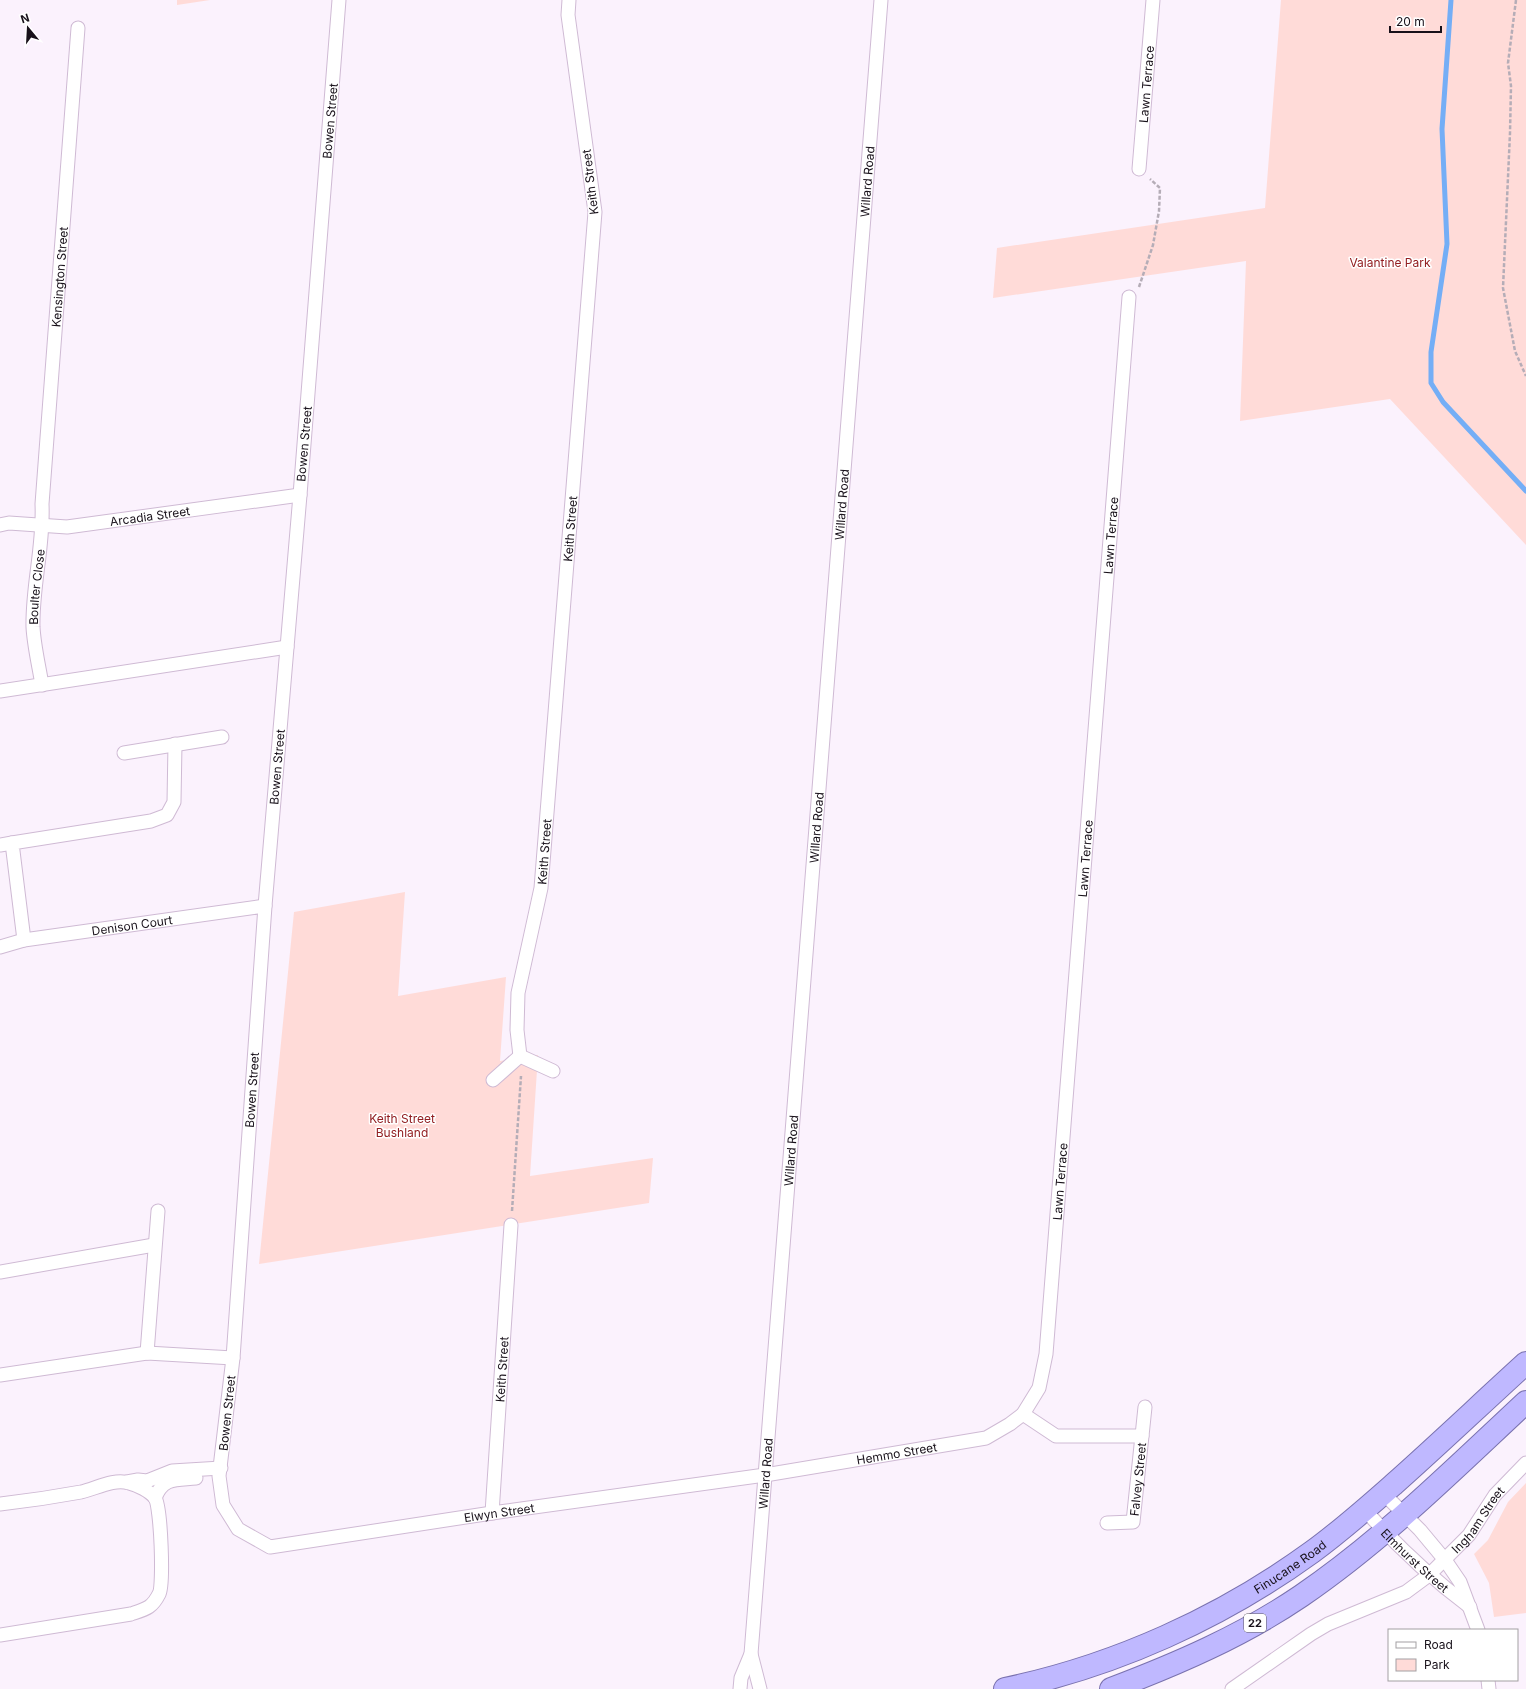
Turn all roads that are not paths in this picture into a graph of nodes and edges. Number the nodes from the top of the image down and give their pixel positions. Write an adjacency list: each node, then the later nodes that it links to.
1 (339, 0): 8 (street, Bowen Street)
2 (569, 0): 21 (street, Keith Street)
3 (881, 0): 38 (street, Willard Road)
4 (1153, 0): 6 (street, Lawn Terrace)
5 (78, 28): 10 (street, Kensington Street)
6 (1139, 169)
7 (1129, 297): 34 (street, Lawn Terrace)
8 (300, 495): 10 (street, Arcadia Street); 11 (street, Bowen Street)
9 (0, 524): 10 (street, Arcadia Street)
10 (43, 526): 12 (street, Boulter Close)
11 (287, 647): 12 (street); 18 (street, Bowen Street)
12 (42, 685): 13 (street)
13 (0, 691)
14 (222, 737): 15 (street)
15 (175, 744): 16 (street); 17 (street)
16 (124, 753)
17 (6, 844): 19 (street)
18 (265, 906): 19 (street, Denison Court); 29 (street, Bowen Street)
19 (24, 940): 20 (street, Denison Court)
20 (0, 947)
21 (520, 1056): 22 (street); 23 (street)
22 (553, 1071)
23 (493, 1080)
24 (158, 1211): 26 (street)
25 (511, 1225): 44 (street, Keith Street)
26 (154, 1245): 27 (street); 28 (street)
27 (0, 1272)
28 (147, 1353): 29 (street); 31 (street)
29 (233, 1358): 37 (street, Bowen Street)
30 (1526, 1363): 40 (highway, Finucane Road / 22)
31 (0, 1375)
32 (1526, 1402): 45 (highway, 22)
33 (1145, 1407): 35 (street, Falvey Street)
34 (1023, 1414): 35 (street, Falvey Street); 38 (street, Hemmo Street)
35 (1142, 1436): 46 (street, Falvey Street)
36 (1526, 1463): 49 (street, Ingham Street)
37 (220, 1472): 39 (street); 41 (street); 47 (street, Bowen Street)
38 (764, 1475): 44 (street, Elwyn Street); 54 (street, Willard Road)
39 (127, 1482): 41 (street); 42 (street)
40 (1383, 1493): 43 (highway, Finucane Road / 22); 45 (street, Elmhurst Street)
41 (155, 1498): 53 (street)
42 (0, 1504)
43 (1365, 1510): 48 (street, Elmhurst Street); 55 (highway, Finucane Road / 22)
44 (492, 1513): 47 (street, Elwyn Street)
45 (1405, 1514): 48 (highway, 22); 49 (street, Elmhurst Street)
46 (1107, 1523)
47 (238, 1529)
48 (1384, 1531): 50 (street, Elmhurst Street); 56 (highway, 22)
49 (1445, 1560): 50 (street, Ingham Street); 51 (street, Elmhurst Street)
50 (1429, 1575): 51 (street, Elmhurst Street); 61 (street)
51 (1470, 1607): 52 (street, Elmhurst Street)
52 (1478, 1629)
53 (0, 1635)
54 (751, 1654): 57 (street, Willard Road); 58 (street, Willard Road)
55 (1122, 1654): 56 (highway); 59 (highway, Finucane Road / 22)
56 (1143, 1677): 60 (highway, 22)
57 (740, 1689)
58 (760, 1689)
59 (1005, 1689)
60 (1111, 1689)
61 (1232, 1689)

